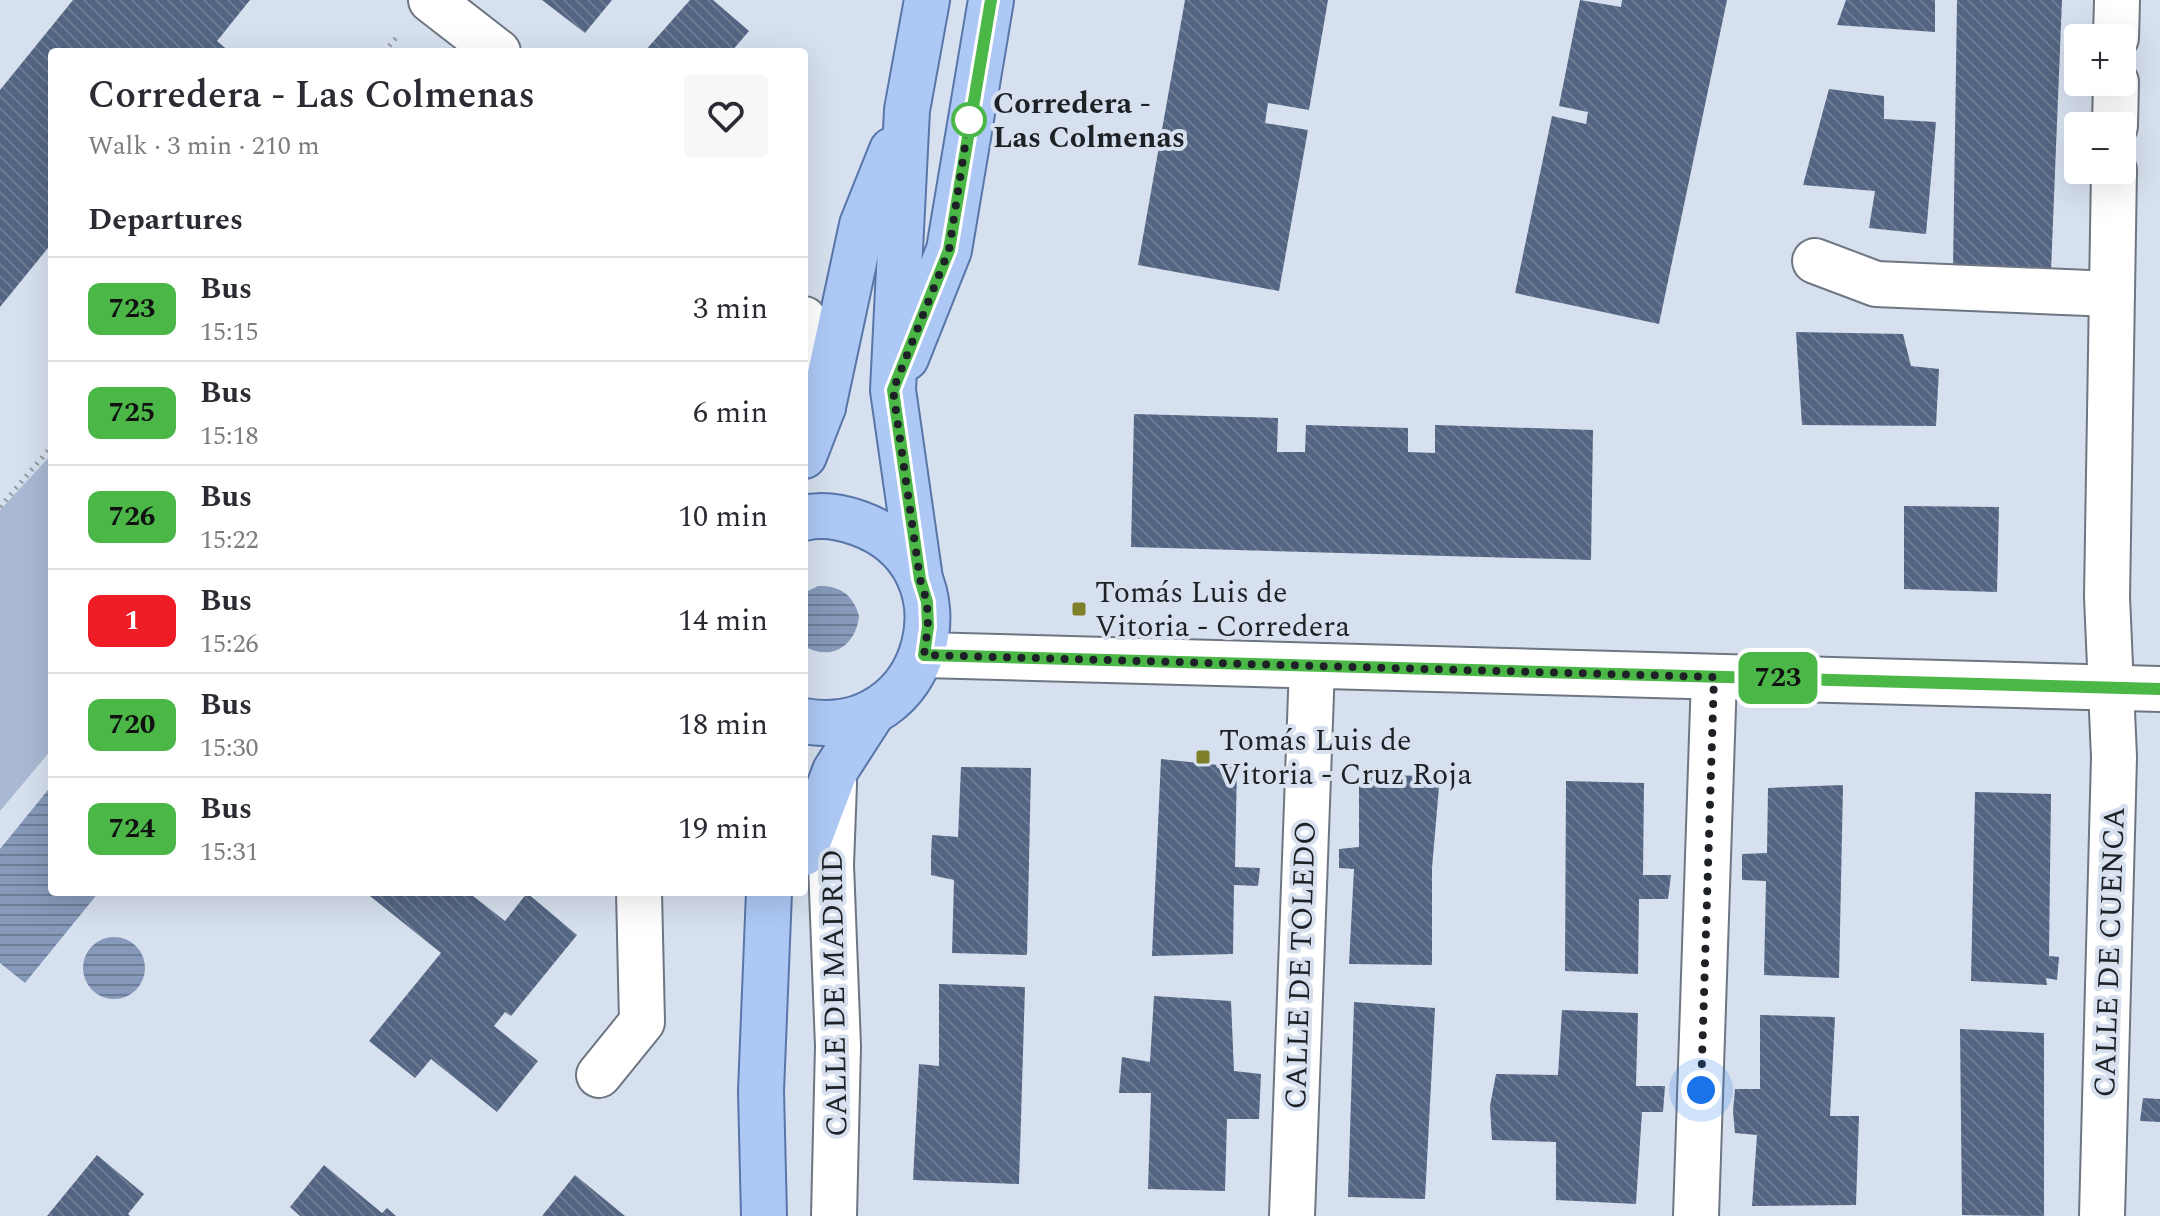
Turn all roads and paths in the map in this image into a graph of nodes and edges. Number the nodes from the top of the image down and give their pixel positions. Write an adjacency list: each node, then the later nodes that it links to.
1 (431, 0): 6 (street)
2 (927, 0): 7 (main road)
3 (991, 0): 12 (main road)
4 (2117, 0): 5 (street)
5 (2116, 24)
6 (493, 48)
7 (907, 110): 12 (main road); 13 (main road)
8 (2114, 184): 10 (street, CALLE DE CUENCA)
9 (1815, 261): 10 (street)
10 (2112, 294): 22 (street, CALLE DE CUENCA)
11 (808, 338): 13 (street)
12 (893, 390): 18 (main road)
13 (823, 407): 14 (main road)
14 (808, 446)
15 (48, 451): 16 (path)
16 (0, 507)
17 (808, 518): 18 (main road)
18 (920, 579): 19 (main road)
19 (924, 655): 20 (street); 24 (main road)
20 (1312, 666): 21 (street); 35 (street, CALLE DE TOLEDO)
21 (1714, 677): 22 (street); 36 (street)
22 (2112, 688): 23 (street); 37 (street, CALLE DE CUENCA)
23 (2160, 689)
24 (873, 712): 25 (main road); 26 (main road, CALLE DE MADRID)
25 (808, 721)
26 (835, 771): 27 (main road, CALLE DE MADRID); 34 (street, CALLE DE MADRID)
27 (808, 842)
28 (639, 896): 32 (street)
29 (769, 896): 31 (main road, CALLE DE MADRID)
30 (786, 896): 31 (main road, CALLE DE MADRID)
31 (769, 937): 33 (main road, CALLE DE MADRID)
32 (599, 1075)
33 (764, 1216)
34 (834, 1216)
35 (1292, 1216)
36 (1696, 1216)
37 (2102, 1216)

